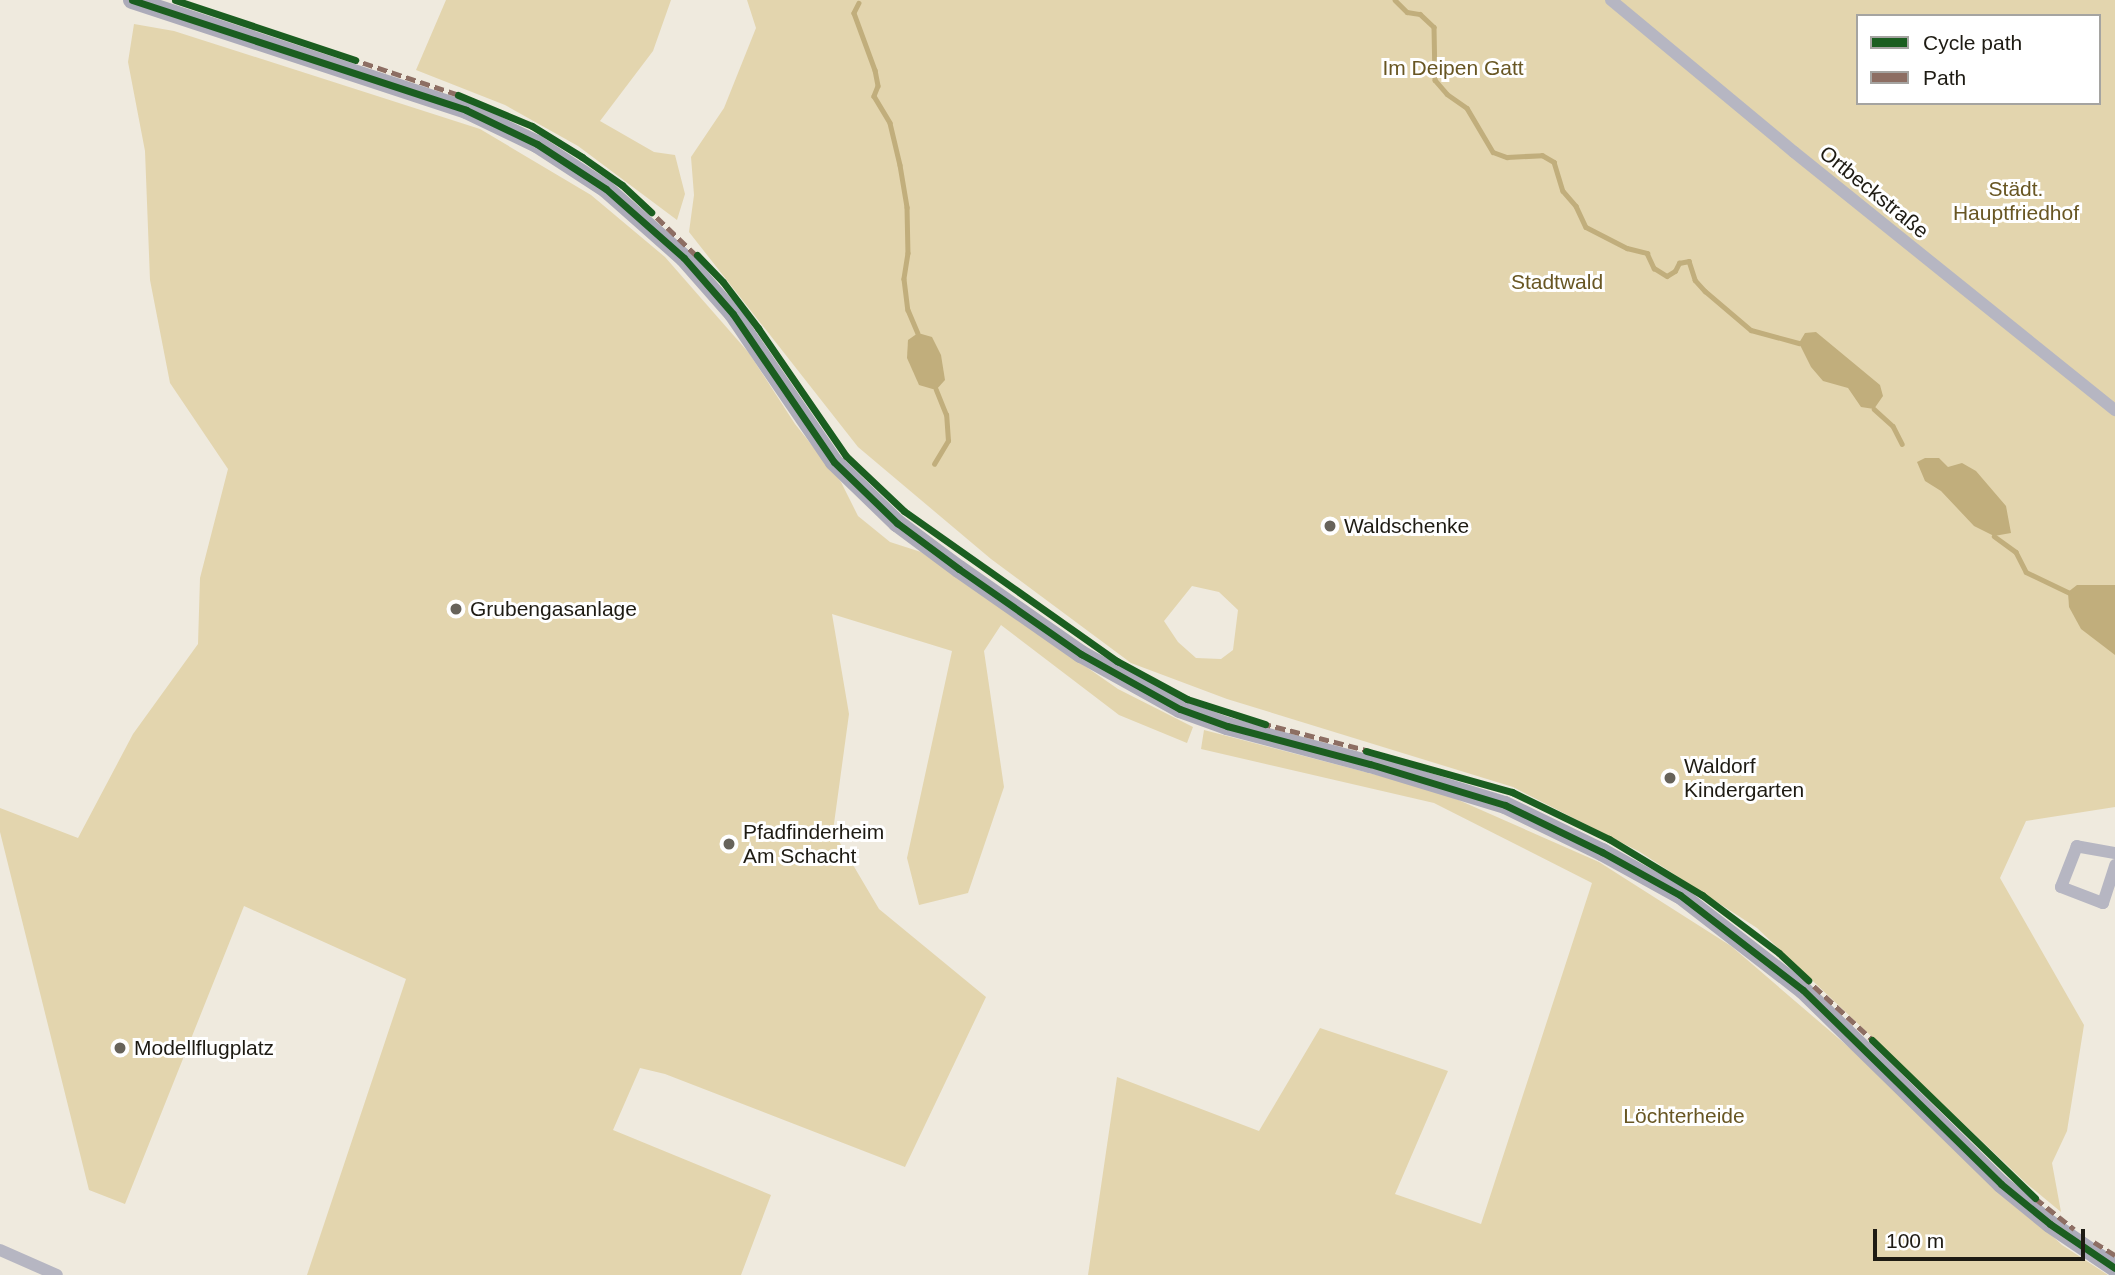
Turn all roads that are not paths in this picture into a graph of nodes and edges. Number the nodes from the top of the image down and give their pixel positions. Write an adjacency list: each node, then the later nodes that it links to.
1 (132, 0): 7 (main road)
2 (1611, 0): 3 (street, Ortbeckstraße)
3 (2115, 410)
4 (2115, 853): 5 (street)
5 (2115, 864)
6 (0, 1250): 8 (street)
7 (2115, 1268)
8 (57, 1275)

